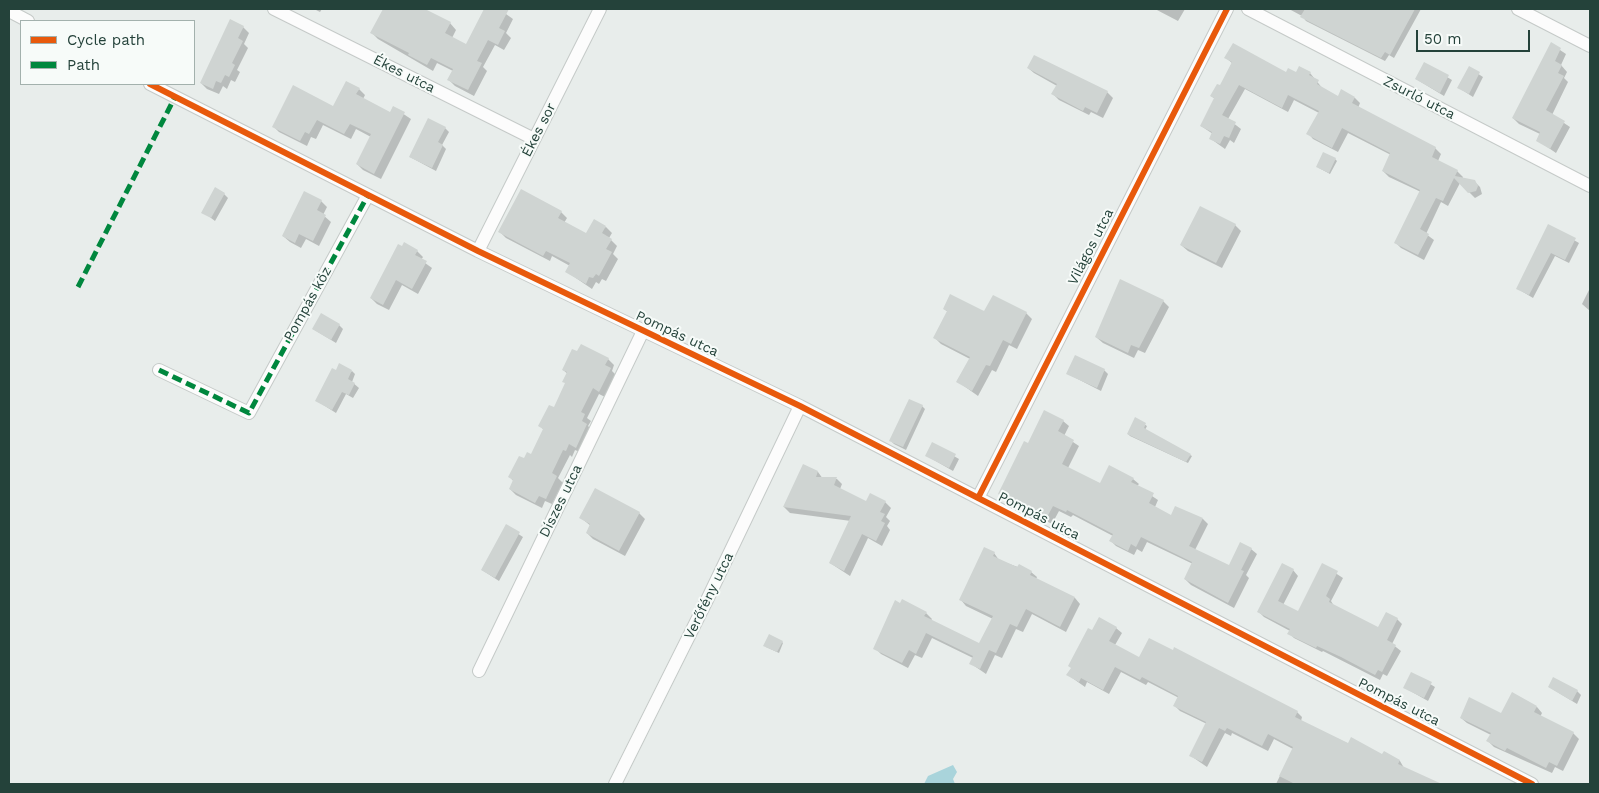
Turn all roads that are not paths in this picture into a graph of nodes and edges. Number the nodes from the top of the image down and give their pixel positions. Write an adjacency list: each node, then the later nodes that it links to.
1 (274, 9): 10 (street, Ékes utca)
2 (600, 9): 10 (street, Ékes sor)
3 (1227, 9): 17 (street, Világos utca)
4 (1248, 9): 11 (street, Zsurló utca)
5 (1518, 9): 8 (street)
6 (9, 11): 7 (street)
7 (26, 20)
8 (1590, 46)
9 (152, 85): 12 (street, Pompás utca)
10 (534, 140): 13 (street, Ékes sor)
11 (1590, 186)
12 (368, 195): 13 (street, Pompás utca); 15 (street, Pompás köz)
13 (478, 251): 14 (street, Pompás utca)
14 (643, 332): 16 (street, Pompás utca); 18 (street, Díszes utca)
15 (159, 370)
16 (800, 406): 17 (street, Pompás utca); 19 (street, Verőfény utca)
17 (978, 498): 20 (street, Pompás utca)
18 (479, 671)
19 (615, 784)
20 (1532, 784)

